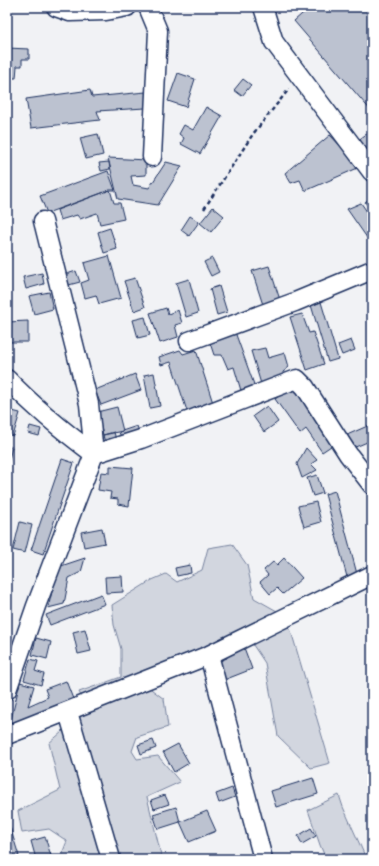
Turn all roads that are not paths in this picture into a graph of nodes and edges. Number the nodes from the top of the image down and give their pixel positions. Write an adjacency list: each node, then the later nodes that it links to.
1 (56, 7): 2 (street)
2 (127, 7)
3 (148, 7): 5 (street)
4 (263, 7): 6 (street)
5 (152, 157)
6 (372, 172)
7 (42, 221): 11 (street)
8 (372, 270): 9 (street)
9 (190, 342)
10 (7, 379): 11 (street)
11 (94, 454): 12 (street); 15 (street)
12 (372, 485)
13 (372, 575): 14 (street)
14 (209, 655): 16 (street); 19 (street)
15 (7, 690)
16 (68, 712): 17 (street); 18 (street)
17 (7, 735)
18 (111, 859)
19 (263, 859)

